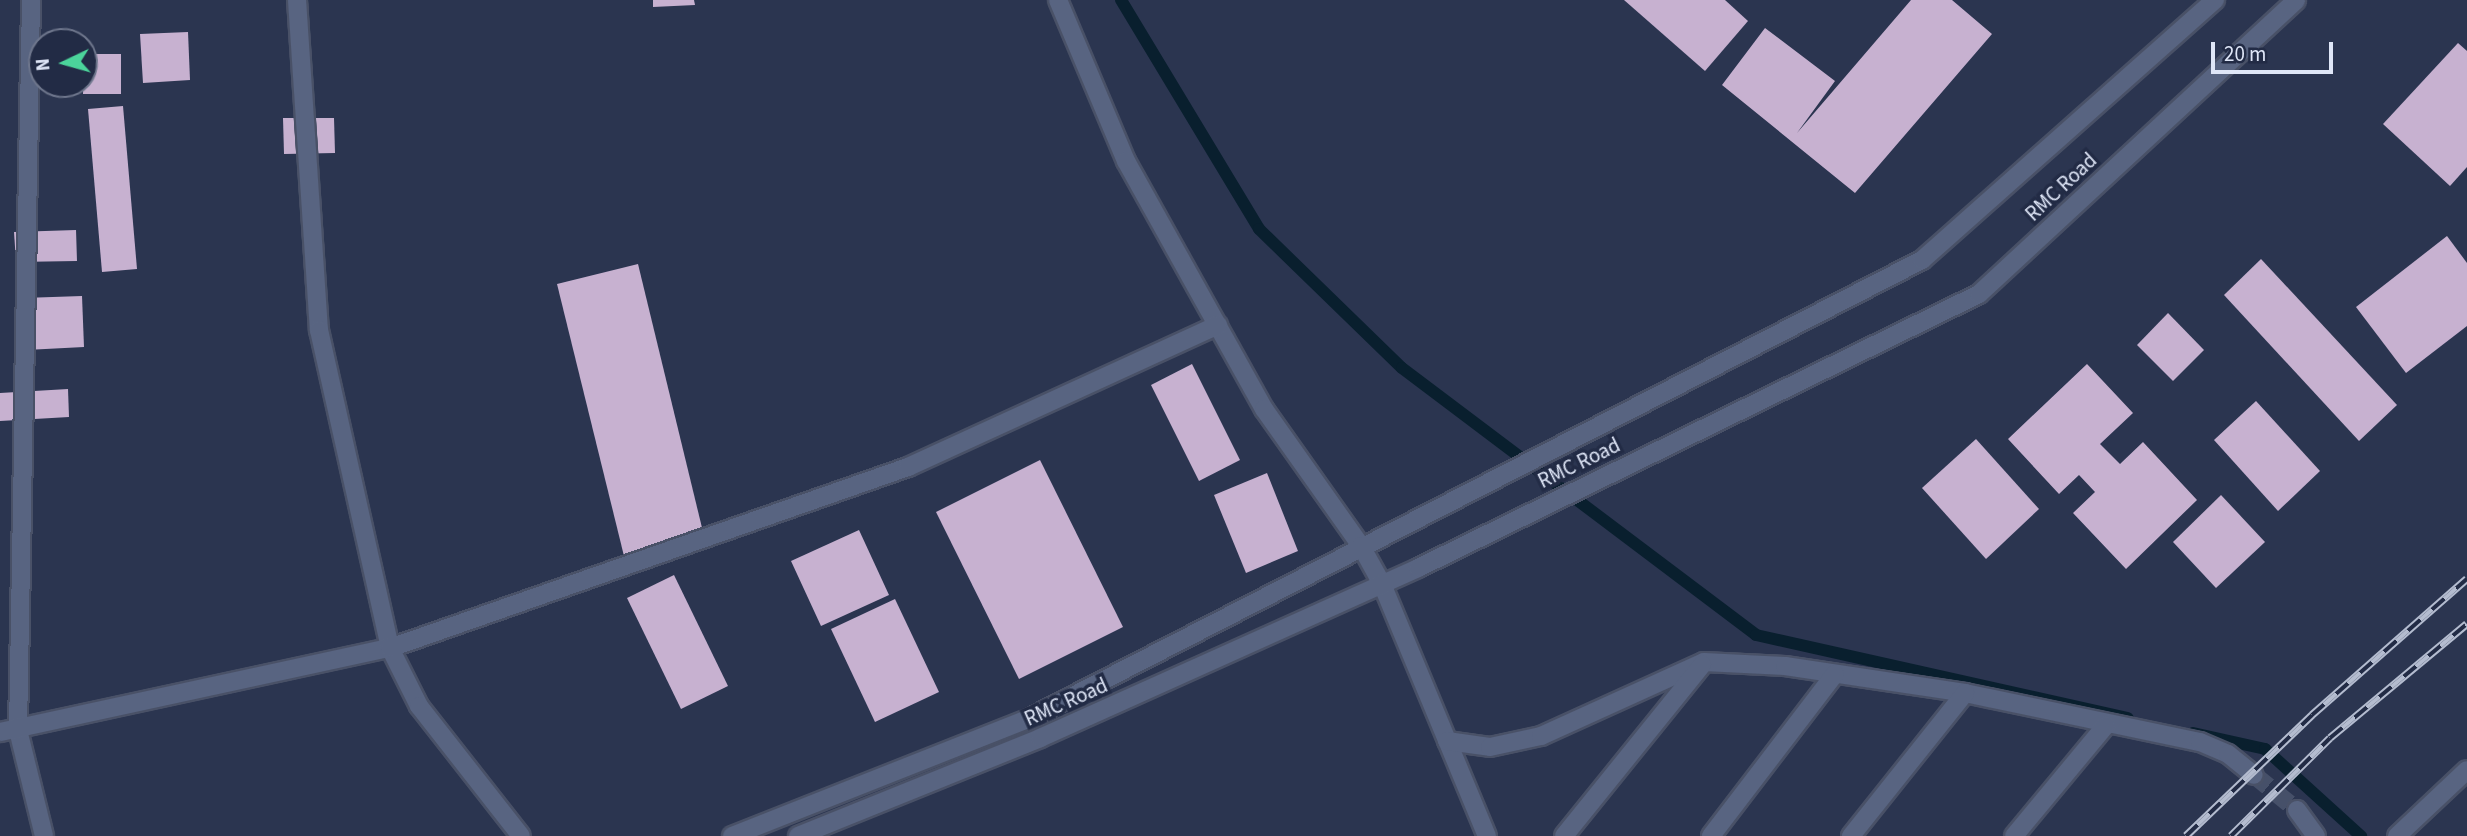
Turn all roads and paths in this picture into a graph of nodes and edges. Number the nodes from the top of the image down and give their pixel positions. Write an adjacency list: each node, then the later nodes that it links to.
1 (31, 0): 14 (street)
2 (297, 0): 9 (street)
3 (1058, 0): 6 (street)
4 (2215, 0): 7 (street, RMC Road)
5 (2296, 0): 8 (street, RMC Road)
6 (1218, 325): 7 (street); 9 (street)
7 (1361, 546): 8 (street); 21 (street, RMC Road)
8 (1382, 584): 15 (street); 22 (street, RMC Road)
9 (390, 648): 14 (street); 20 (street)
10 (1704, 662): 11 (street); 15 (street); 24 (street)
11 (1835, 674): 12 (street); 25 (street)
12 (1965, 693): 13 (street); 26 (street)
13 (2106, 725): 17 (street); 27 (street)
14 (9, 731): 19 (street)
15 (1447, 741): 23 (street)
16 (2467, 770): 29 (street)
17 (2254, 775)
18 (2297, 810): 28 (street)
19 (44, 836)
20 (521, 836)
21 (732, 836)
22 (798, 836)
23 (1487, 836)
24 (1564, 836)
25 (1711, 836)
26 (1851, 836)
27 (2014, 836)
28 (2316, 836)
29 (2397, 836)

